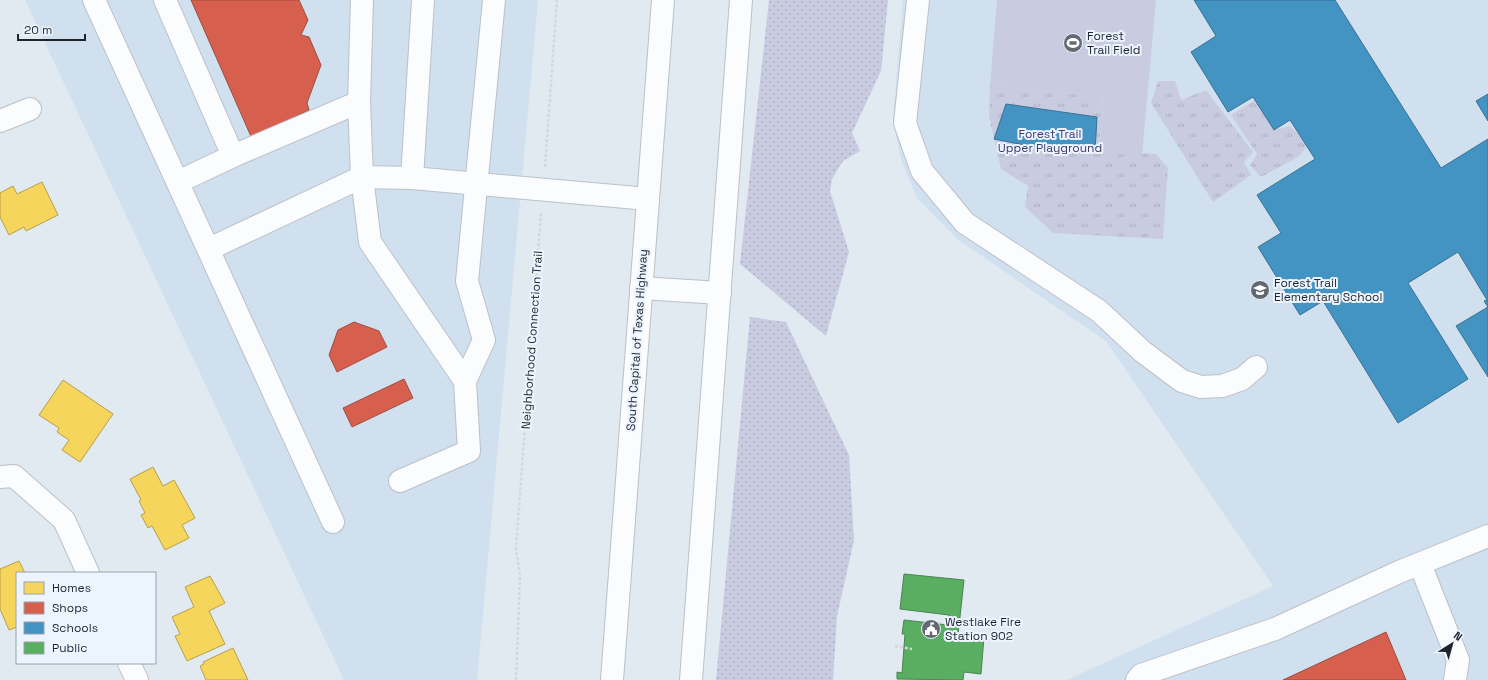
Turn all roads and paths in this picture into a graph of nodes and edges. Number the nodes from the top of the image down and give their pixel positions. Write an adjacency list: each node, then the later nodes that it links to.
1 (94, 0): 16 (main road)
2 (165, 0): 13 (main road)
3 (362, 0): 10 (main road)
4 (423, 0): 15 (main road)
5 (494, 0): 17 (main road)
6 (558, 0): 18 (path, Neighborhood Connection Trail)
7 (663, 0): 19 (main road, South Capital of Texas Highway)
8 (741, 0): 22 (main road)
9 (918, 0): 23 (main road)
10 (359, 102): 13 (main road); 14 (main road)
11 (30, 109): 12 (main road)
12 (0, 121)
13 (233, 156): 16 (main road)
14 (362, 177): 15 (main road); 20 (main road); 24 (main road)
15 (412, 178): 17 (main road)
16 (178, 182): 20 (main road)
17 (476, 184): 18 (main road); 24 (main road)
18 (543, 190): 19 (main road); 35 (path, Neighborhood Connection Trail)
19 (648, 199): 21 (main road, South Capital of Texas Highway)
20 (209, 249): 27 (main road)
21 (641, 288): 22 (main road); 36 (main road, South Capital of Texas Highway)
22 (720, 293): 37 (main road)
23 (1256, 367)
24 (465, 381): 26 (main road)
25 (0, 477): 30 (main road)
26 (400, 481)
27 (333, 522)
28 (1488, 536): 29 (main road)
29 (1420, 564): 38 (main road); 39 (main road)
30 (88, 572)
31 (895, 646): 32 (path)
32 (912, 649)
33 (129, 664): 34 (main road)
34 (137, 680)
35 (516, 680)
36 (612, 680)
37 (691, 680)
38 (1138, 680)
39 (1455, 680)

